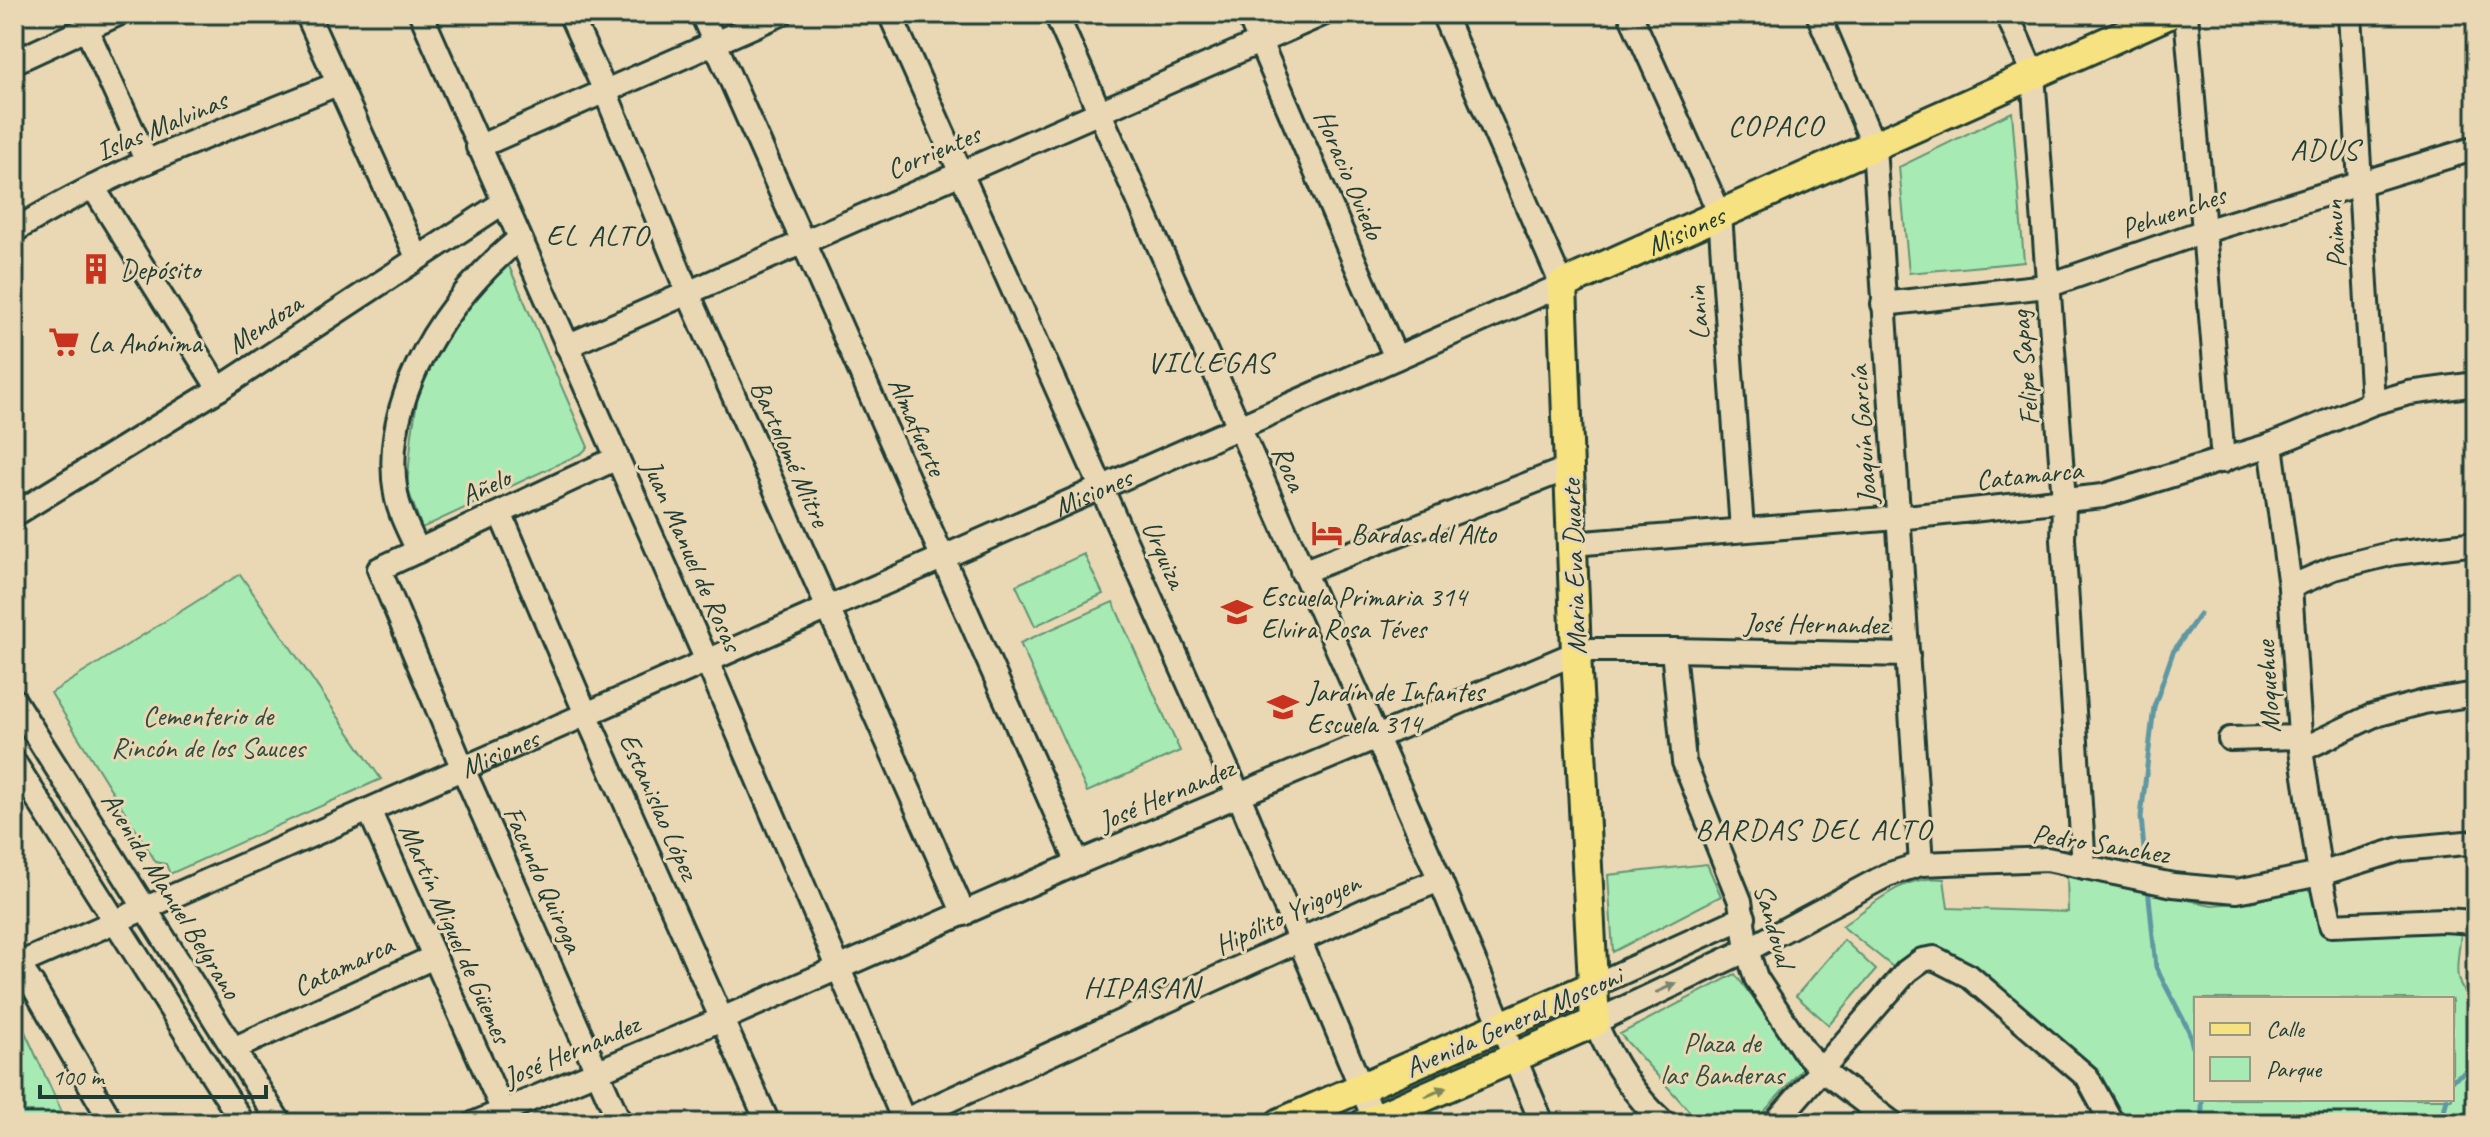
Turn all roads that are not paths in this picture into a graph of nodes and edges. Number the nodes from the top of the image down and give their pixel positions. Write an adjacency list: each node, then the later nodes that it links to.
1 (118, 14): 18 (street)
2 (307, 14): 23 (street)
3 (421, 14): 27 (street, Juan Manuel de Rosas)
4 (570, 14): 24 (street, Bartolomé Mitre)
5 (702, 14): 20 (street, Almafuerte)
6 (781, 14): 20 (street)
7 (890, 14): 30 (street, Urquiza)
8 (1056, 14): 25 (street, Roca)
9 (1248, 14): 19 (street, Horacio Oviedo)
10 (1323, 14): 19 (street, Corrientes)
11 (1443, 14): 40 (street, Maria Eva Duarte)
12 (1630, 14): 34 (street, Lanin)
13 (1818, 14): 26 (street, Joaquín García)
14 (2007, 14): 22 (street, Felipe Sapag)
15 (2169, 14): 22 (main road, Misiones)
16 (2186, 14): 36 (street)
17 (2350, 14): 31 (street, Paimun)
18 (86, 28): 21 (street); 29 (street)
19 (1260, 42): 25 (street, Corrientes); 45 (street, Horacio Oviedo)
20 (714, 43): 24 (street); 38 (street, Almafuerte)
21 (14, 62)
22 (2033, 74): 26 (main road, Misiones); 41 (street, Felipe Sapag)
23 (337, 84): 29 (street, Islas Malvinas); 39 (street)
24 (605, 91): 27 (street); 42 (street, Bartolomé Mitre)
25 (1100, 112): 30 (street, Corrientes); 49 (street, Roca)
26 (1874, 146): 34 (main road, Misiones); 43 (street, Joaquín García)
27 (478, 147): 33 (street, Juan Manuel de Rosas)
28 (2476, 148): 31 (street, Pehuenches)
29 (147, 162): 32 (street, Islas Malvinas)
30 (960, 172): 38 (street, Corrientes); 54 (street, Urquiza)
31 (2361, 181): 36 (street, Pehuenches); 48 (street, Paimun)
32 (93, 187): 35 (street, Islas Malvinas); 47 (street)
33 (504, 202): 37 (street, Juan Manuel de Rosas); 39 (street, Mendoza)
34 (1720, 214): 40 (main road, Misiones); 59 (street, Lanin)
35 (14, 231)
36 (2205, 231): 41 (street, Pehuenches); 52 (street)
37 (519, 239): 44 (street, Juan Manuel de Rosas); 62 (street)
38 (802, 241): 42 (street, Corrientes); 63 (street, Almafuerte)
39 (417, 257): 47 (street, Mendoza)
40 (1562, 285): 45 (street, Misiones); 53 (main road, Maria Eva Duarte)
41 (2047, 286): 43 (street, Pehuenches); 55 (street, Felipe Sapag)
42 (688, 293): 44 (street, Corrientes); 67 (street, Bartolomé Mitre)
43 (1883, 304): 58 (street, Joaquín García)
44 (567, 346): 51 (street, Juan Manuel de Rosas)
45 (1396, 358): 49 (street, Misiones)
46 (2476, 384): 48 (street, Catamarca)
47 (219, 389): 57 (street, Mendoza)
48 (2373, 403): 50 (street, Catamarca)
49 (1239, 426): 54 (street, Misiones); 65 (street, Roca)
50 (2271, 445): 52 (street, Catamarca); 66 (street, Moquehue)
51 (617, 458): 56 (street, Añelo); 71 (street, Juan Manuel de Rosas)
52 (2223, 461): 55 (street, Catamarca)
53 (1569, 468): 61 (main road, Maria Eva Duarte); 65 (street)
54 (1102, 486): 63 (street, Misiones); 80 (street, Urquiza)
55 (2064, 501): 58 (street, Catamarca); 85 (street, Felipe Sapag)
56 (500, 513): 62 (street, Añelo); 74 (street, Estanislao López)
57 (14, 515)
58 (1897, 518): 59 (street, Catamarca); 70 (street, Joaquín García)
59 (1742, 530): 61 (street, Catamarca)
60 (2476, 543): 66 (street)
61 (1572, 544): 69 (main road, Maria Eva Duarte)
62 (418, 551): 64 (street, Añelo)
63 (944, 556): 67 (street, Misiones); 83 (street, Almafuerte)
64 (379, 569): 79 (street, Facundo Quiroga)
65 (1302, 572): 75 (street, Roca)
66 (2290, 587): 77 (street, Moquehue)
67 (826, 608): 71 (street, Misiones); 89 (street, Bartolomé Mitre)
68 (1673, 650): 69 (street, José Hernandez); 70 (street, José Hernandez); 90 (street, Sandoval)
69 (1576, 653): 75 (street, José Hernandez); 98 (main road, Maria Eva Duarte)
70 (1908, 655): 84 (street, Joaquín García)
71 (707, 661): 74 (street, Misiones); 97 (street, Juan Manuel de Rosas)
72 (2476, 694): 77 (street)
73 (14, 700): 88 (street, Avenida Manuel Belgrano)
74 (586, 714): 79 (street, Misiones); 99 (street, Estanislao López)
75 (1376, 738): 80 (street, José Hernandez); 87 (street, Roca)
76 (2230, 739): 77 (street)
77 (2301, 744): 86 (street, Moquehue)
78 (14, 762): 91 (street)
79 (463, 769): 81 (street, Misiones); 105 (street, Facundo Quiroga)
80 (1239, 796): 83 (street, José Hernandez); 93 (street, Urquiza)
81 (369, 810): 88 (street, Misiones); 95 (street, Martín Miguel de Güemes)
82 (2476, 842): 86 (street, Pedro Sanchez)
83 (1078, 863): 89 (street, José Hernandez)
84 (1921, 864): 85 (street, Pedro Sanchez); 94 (street, Pedro Sanchez)
85 (2084, 867): 86 (street, Pedro Sanchez)
86 (2320, 874): 92 (street, Moquehue)
87 (1440, 880): 93 (street, Hipólito Yrigoyen); 101 (street, Roca)
88 (145, 909): 91 (street, Misiones); 102 (street, Avenida Manuel Belgrano)
89 (964, 914): 97 (street, José Hernandez)
90 (1744, 917): 94 (street, Sandoval); 98 (street, Avenida General Mosconi)
91 (116, 922): 96 (street, Misiones); 111 (street)
92 (2476, 922)
93 (1298, 942): 106 (street, Urquiza); 108 (street, Hipólito Yrigoyen)
94 (1747, 950): 100 (street, Avenida General Mosconi, one-way to 94); 104 (street, Sandoval)
95 (434, 957): 102 (street, Catamarca); 107 (street, Martín Miguel de Güemes)
96 (16, 963): 110 (street)
97 (839, 968): 99 (street, José Hernandez); 108 (street, Juan Manuel de Rosas)
98 (1595, 985): 100 (main road, Maria Eva Duarte); 101 (main road, Avenida General Mosconi)
99 (722, 1019): 105 (street, José Hernandez); 115 (street, Estanislao López)
100 (1595, 1022): 103 (main road, Avenida General Mosconi); 118 (street, Maria Eva Duarte)
101 (1501, 1026): 103 (street, Roca); 106 (main road, Avenida General Mosconi)
102 (233, 1049): 112 (street, Avenida Manuel Belgrano)
103 (1515, 1057): 109 (main road, Avenida General Mosconi, one-way to 103); 117 (street, Roca)
104 (1822, 1070): 119 (street); 120 (street, Sandoval); 121 (street)
105 (597, 1073): 107 (street, José Hernandez); 114 (street, Facundo Quiroga)
106 (1361, 1088): 109 (street, Urquiza); 116 (main road, Avenida General Mosconi)
107 (506, 1117): 113 (street, José Hernandez)
108 (903, 1122)
109 (1371, 1122)
110 (112, 1123)
111 (243, 1123)
112 (280, 1123)
113 (475, 1123)
114 (620, 1123)
115 (768, 1123)
116 (1280, 1123)
117 (1542, 1123)
118 (1664, 1123)
119 (1775, 1123)
120 (1892, 1123)
121 (2112, 1123)

